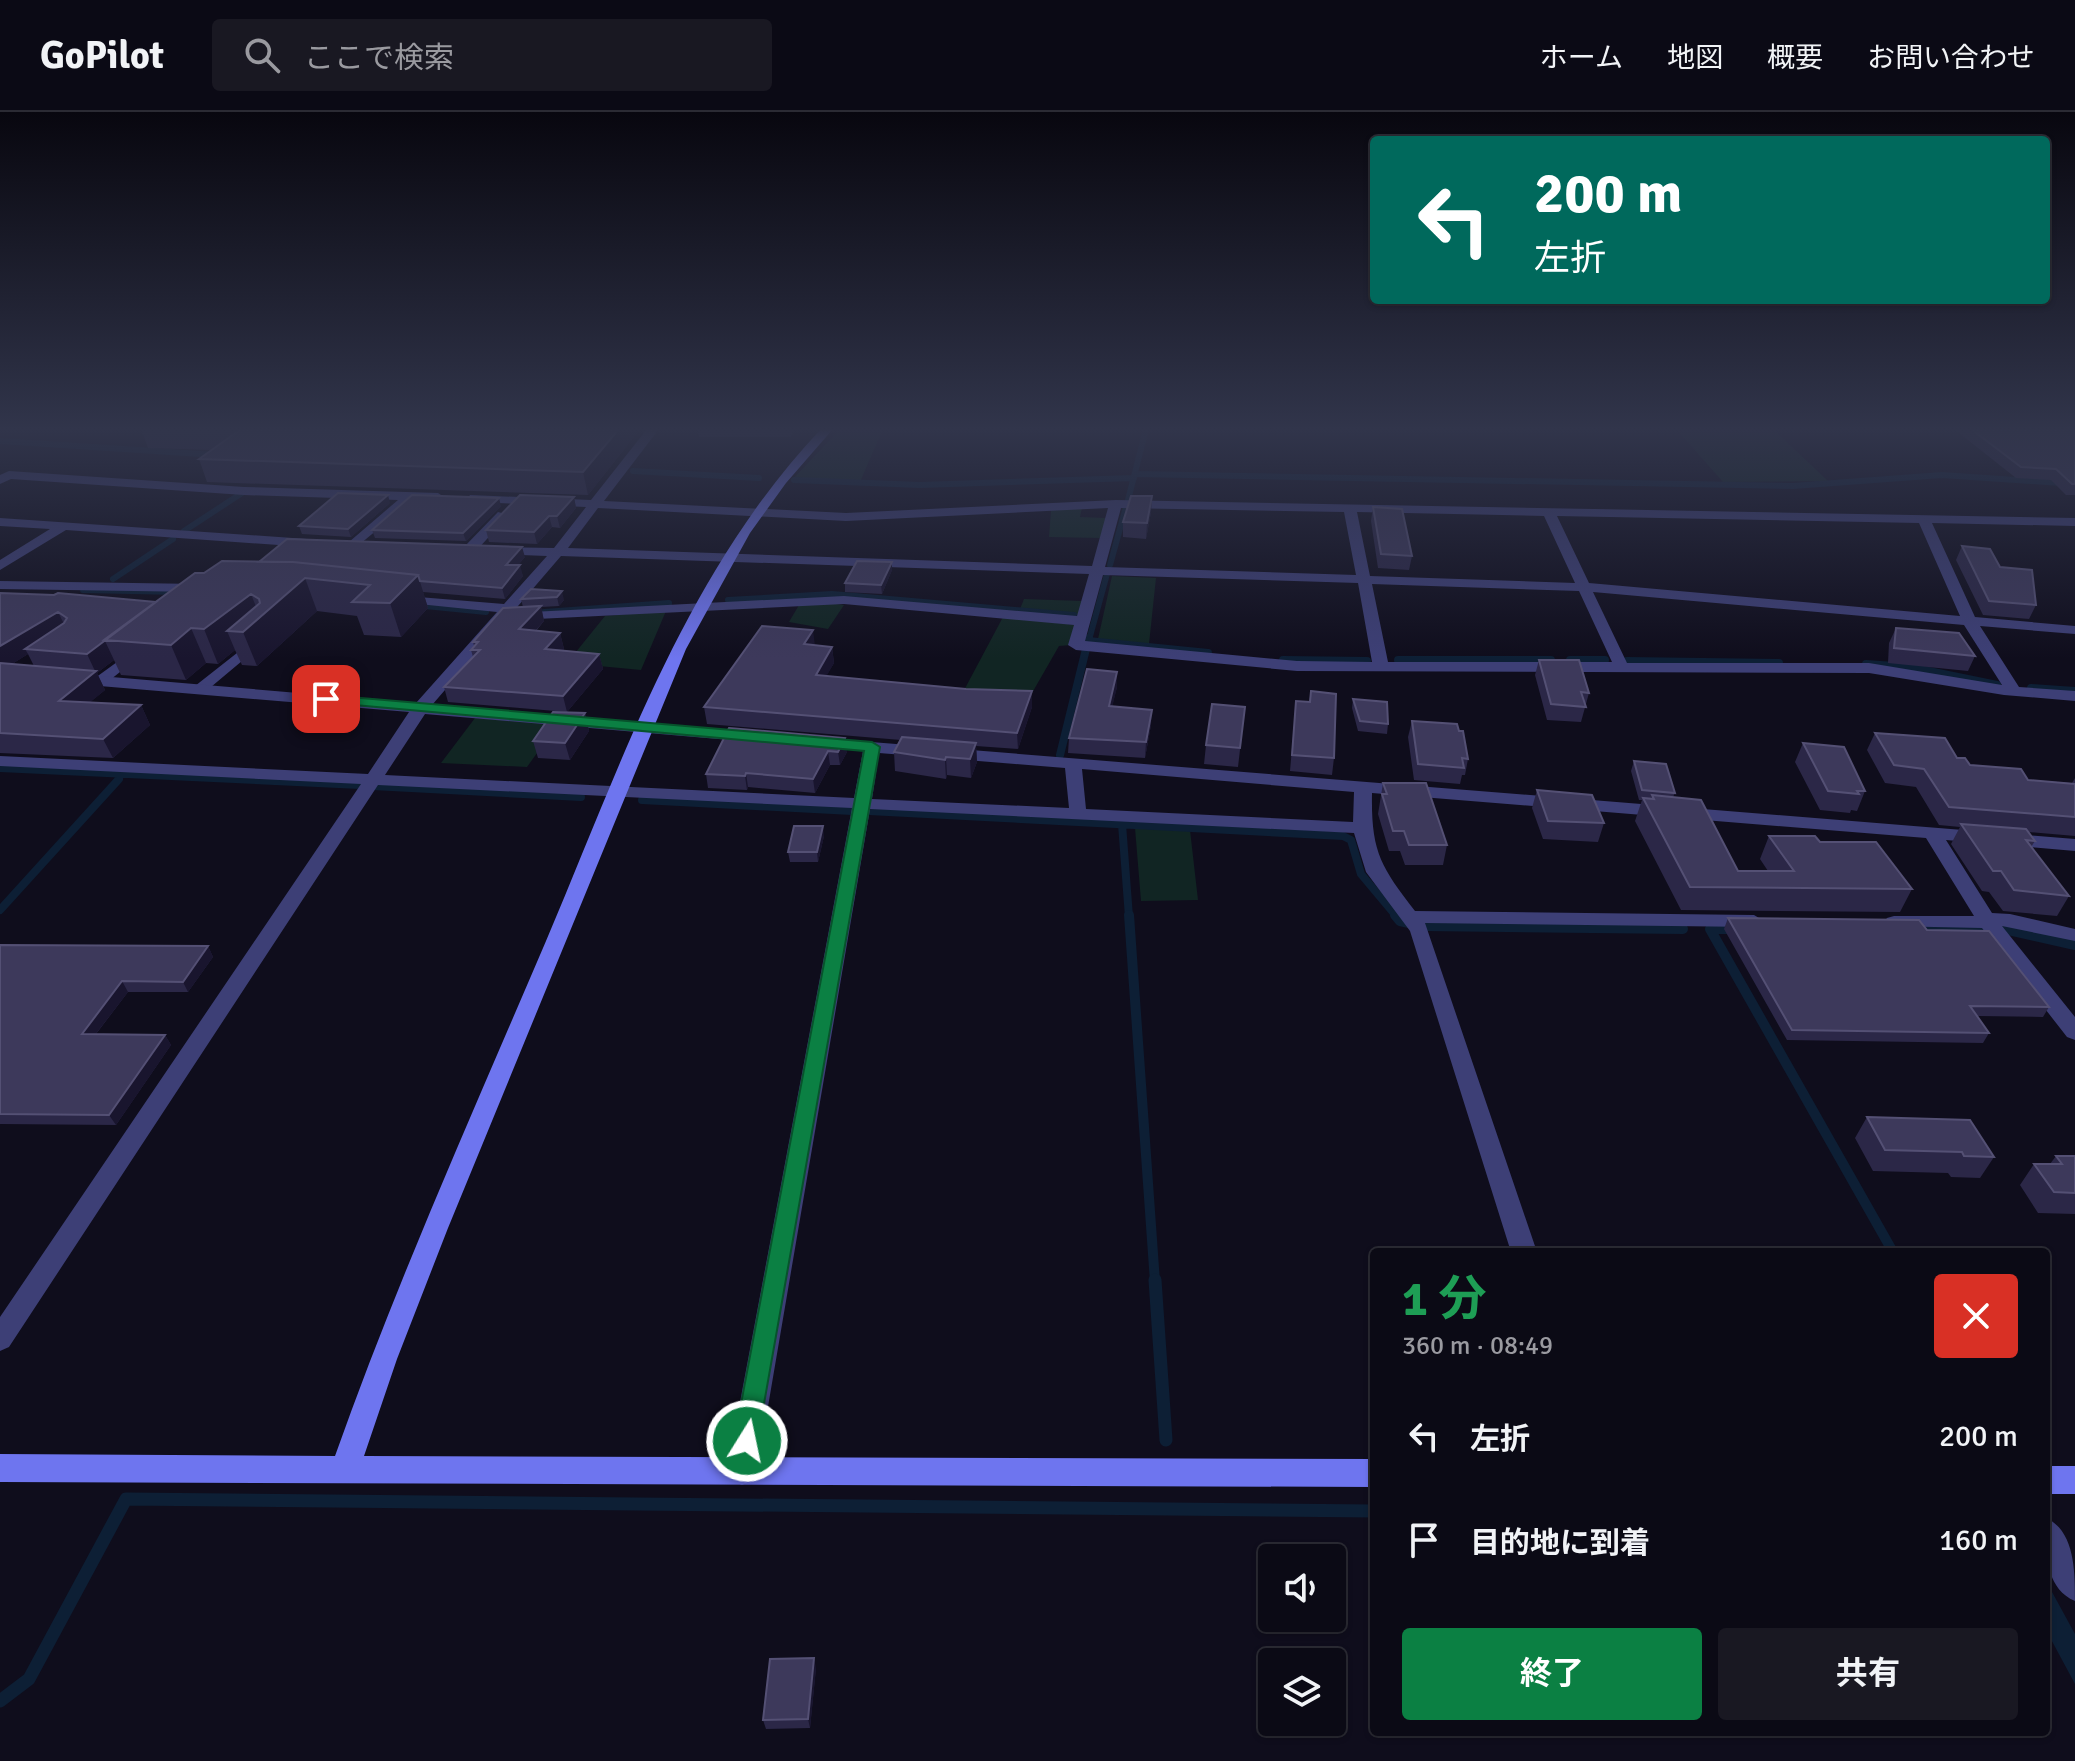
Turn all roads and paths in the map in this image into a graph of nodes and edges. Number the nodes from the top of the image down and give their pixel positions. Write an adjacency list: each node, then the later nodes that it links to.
1 (396, 506): 16 (street)
2 (511, 506): 18 (street)
3 (591, 506): 18 (street)
4 (657, 506): 11 (street)
5 (759, 506): 11 (street)
6 (1075, 506): 11 (street)
7 (1115, 506): 21 (street)
8 (1230, 506): 9 (street)
9 (1350, 508): 10 (street); 22 (street)
10 (1548, 511): 12 (street); 24 (street)
11 (754, 512): 19 (street)
12 (1924, 520): 14 (street); 31 (street)
13 (0, 522): 15 (street)
14 (2075, 522)
15 (64, 526): 16 (street); 20 (street)
16 (341, 544): 17 (street)
17 (383, 546)
18 (557, 553): 19 (street); 29 (street)
19 (724, 559): 21 (street); 28 (street)
20 (0, 566)
21 (1096, 571): 22 (street); 30 (street)
22 (1365, 579): 24 (street); 36 (street)
23 (0, 585): 25 (street)
24 (1583, 587): 31 (street); 35 (street)
25 (215, 592): 27 (lane)
26 (383, 596): 29 (street)
27 (197, 606)
28 (699, 606): 29 (street); 30 (street); 43 (street)
29 (504, 613): 42 (street)
30 (1083, 621): 36 (street)
31 (1970, 622): 32 (street); 40 (street)
32 (2075, 630)
33 (264, 635): 39 (lane)
34 (148, 643): 38 (lane)
35 (1621, 666): 36 (street); 40 (street)
36 (1381, 667)
37 (55, 677): 38 (street)
38 (100, 681): 39 (street)
39 (200, 689): 42 (street)
40 (2014, 691): 41 (street)
41 (2075, 696)
42 (421, 707): 43 (street); 49 (street)
43 (645, 727): 44 (street); 51 (street)
44 (765, 738)
45 (810, 742): 46 (street)
46 (872, 747): 48 (street); 52 (street)
47 (0, 761): 49 (street)
48 (1073, 762): 50 (street); 53 (street)
49 (370, 779): 51 (street); 64 (street)
50 (1363, 786): 54 (street); 55 (street)
51 (620, 791): 52 (street); 66 (street)
52 (862, 803): 53 (street); 67 (street)
53 (1078, 814): 54 (street)
54 (1362, 828): 57 (street)
55 (1932, 833): 56 (street); 60 (street)
56 (2075, 845)
57 (1410, 917): 58 (street); 63 (street)
58 (1775, 921)
59 (1866, 921): 60 (street)
60 (1988, 921): 61 (street); 62 (street)
61 (2075, 935)
62 (2075, 1032)
63 (1523, 1248)
64 (0, 1339)
65 (0, 1468): 66 (street)
66 (345, 1469): 67 (street)
67 (742, 1471): 68 (street)
68 (1370, 1473)
69 (2050, 1480): 70 (street)
70 (2075, 1480)
71 (2050, 1540): 72 (street)
72 (2075, 1585)

